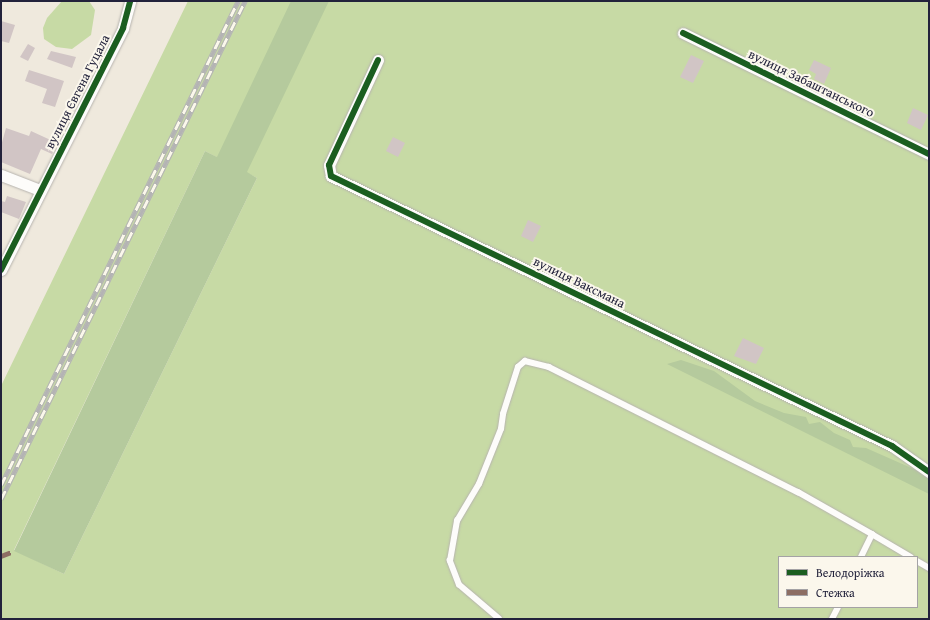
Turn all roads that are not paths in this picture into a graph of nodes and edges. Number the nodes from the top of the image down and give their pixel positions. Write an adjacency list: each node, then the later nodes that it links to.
1 (130, 1): 6 (street, вулиця Євгена Гуцала)
2 (682, 34): 4 (street, вулиця Забаштанського)
3 (378, 60): 8 (street, вулиця Ваксмана)
4 (929, 154)
5 (1, 175): 6 (street)
6 (40, 190): 7 (street, вулиця Євгена Гуцала)
7 (1, 270)
8 (929, 472)
9 (872, 534): 10 (lane); 11 (lane); 15 (lane)
10 (861, 556)
11 (909, 556)
12 (918, 562): 13 (lane)
13 (929, 568)
14 (838, 608): 16 (lane)
15 (500, 619)
16 (832, 619)

